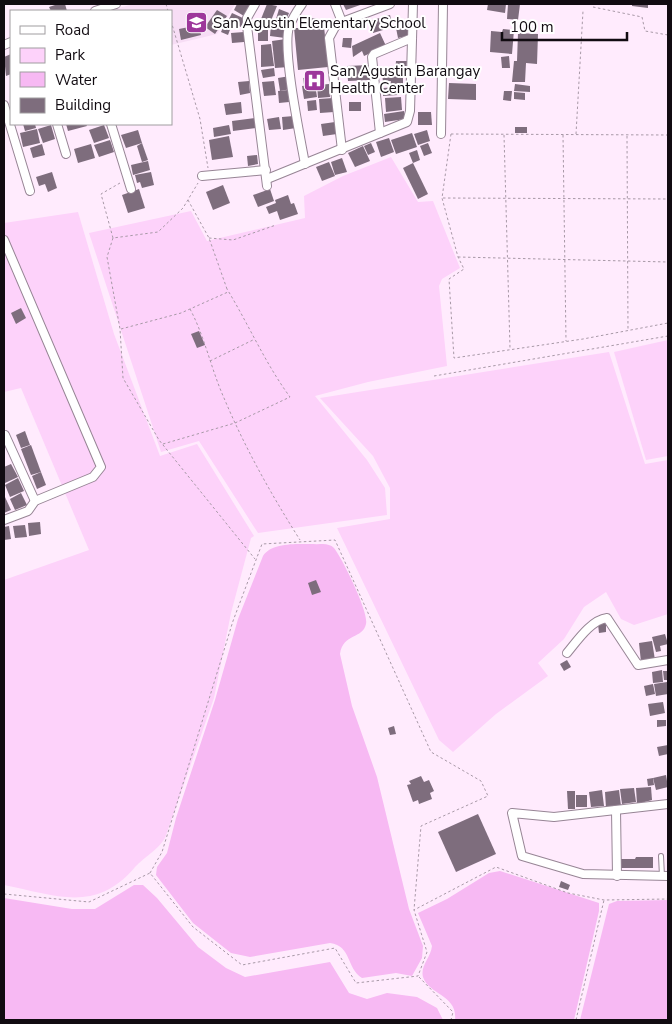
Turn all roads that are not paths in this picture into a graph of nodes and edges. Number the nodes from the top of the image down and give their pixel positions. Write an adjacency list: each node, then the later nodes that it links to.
1 (116, 4): 9 (street)
2 (255, 4): 23 (street)
3 (302, 4): 21 (street)
4 (334, 4): 10 (street)
5 (390, 4): 8 (street)
6 (413, 4): 11 (street)
7 (443, 4): 18 (street)
8 (377, 6): 10 (street)
9 (98, 10)
10 (342, 22): 19 (street)
11 (412, 38): 17 (street); 17 (street)
12 (4, 105): 14 (street)
13 (10, 125): 25 (street)
14 (10, 125)
15 (57, 125): 20 (street)
16 (111, 125): 24 (street)
17 (380, 133): 19 (street)
18 (441, 134)
19 (342, 150): 21 (street)
20 (66, 154)
21 (305, 164): 23 (street)
22 (206, 176): 23 (street)
23 (267, 178)
24 (131, 189)
25 (30, 191)
26 (4, 240): 28 (street)
27 (5, 435): 28 (street)
28 (35, 501): 29 (street)
29 (4, 520)
30 (567, 653): 31 (street)
31 (668, 660)
32 (668, 804): 33 (street)
33 (616, 810): 35 (street); 35 (street)
34 (661, 856): 36 (lane)
35 (617, 876): 36 (street)
36 (665, 876)

